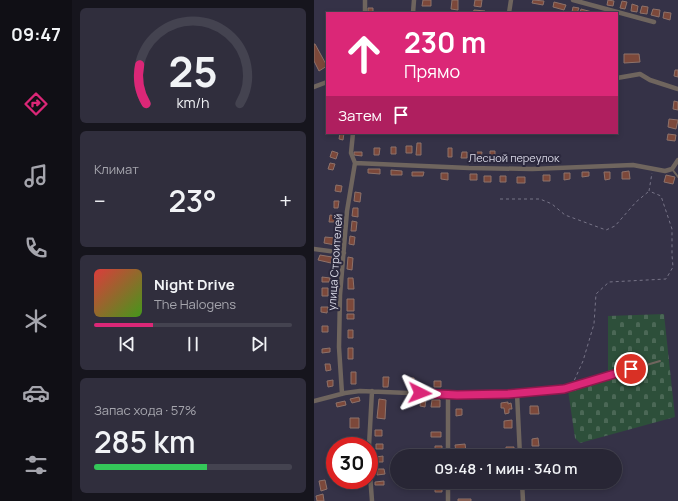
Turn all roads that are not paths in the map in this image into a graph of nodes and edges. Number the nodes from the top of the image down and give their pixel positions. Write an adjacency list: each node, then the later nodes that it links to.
1 (365, 0): 5 (street)
2 (414, 0): 6 (street)
3 (510, 0): 7 (street)
4 (573, 0): 8 (street)
5 (365, 12)
6 (412, 12)
7 (509, 12)
8 (617, 12)
9 (618, 12): 10 (street)
10 (654, 22)
11 (618, 78): 14 (street)
12 (326, 82): 13 (street)
13 (314, 87)
14 (678, 89)
15 (353, 134): 17 (street, улица Строителей)
16 (678, 160): 18 (street)
17 (355, 163): 18 (street, Лесной переулок); 21 (street, улица Строителей)
18 (672, 169): 19 (lane)
19 (678, 177)
20 (314, 249): 21 (street)
21 (344, 253): 26 (street, улица Строителей)
22 (660, 361): 23 (lane)
23 (564, 389): 25 (street)
24 (372, 391): 26 (street); 27 (street); 29 (street)
25 (517, 393): 27 (street); 31 (street)
26 (342, 394): 28 (street)
27 (448, 394): 30 (street)
28 (314, 401)
29 (369, 437)
30 (448, 449)
31 (520, 449)
32 (371, 489): 35 (street)
33 (448, 489): 36 (street)
34 (522, 489): 37 (street)
35 (372, 501)
36 (448, 501)
37 (523, 501)

